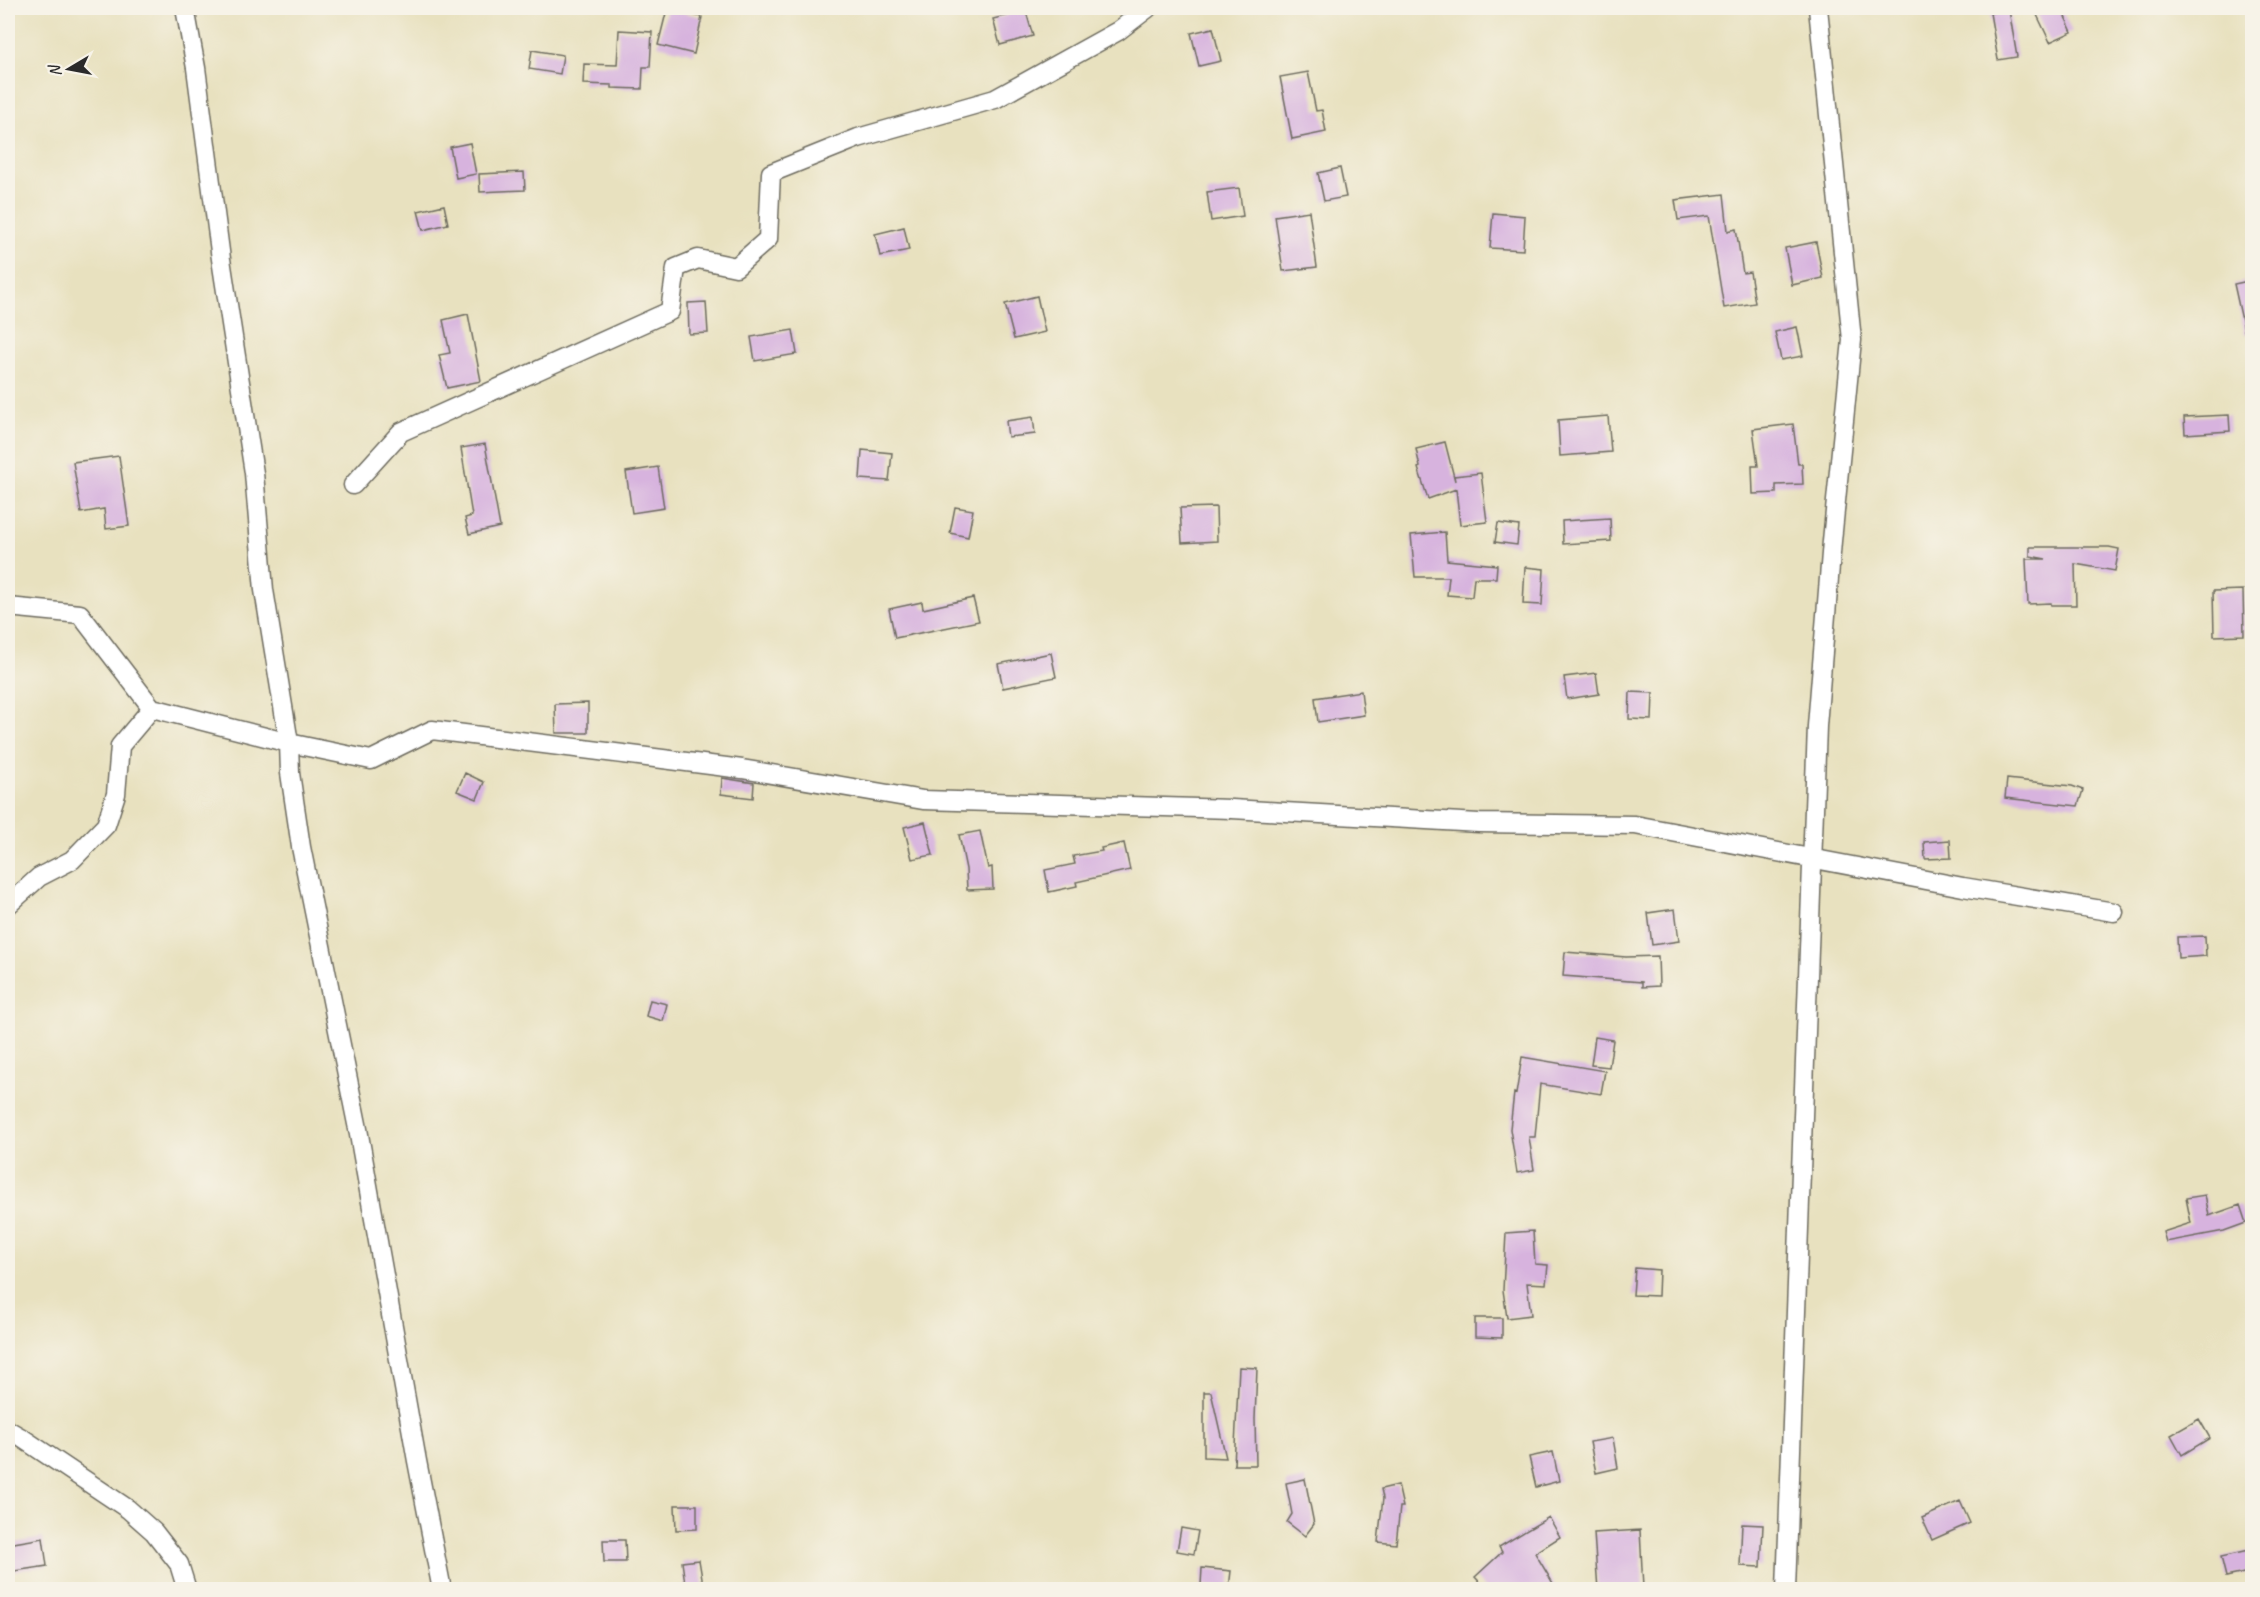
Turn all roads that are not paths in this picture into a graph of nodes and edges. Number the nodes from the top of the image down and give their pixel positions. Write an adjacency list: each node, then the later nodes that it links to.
1 (185, 8): 7 (street)
2 (1148, 8): 4 (street)
3 (1818, 8): 8 (street)
4 (353, 484)
5 (8, 608): 6 (street)
6 (152, 708): 7 (street); 9 (street)
7 (289, 744): 8 (street); 13 (street)
8 (1812, 858): 10 (street); 14 (street)
9 (8, 905)
10 (2114, 912)
11 (8, 1431): 12 (street)
12 (187, 1590)
13 (442, 1590)
14 (1786, 1590)

